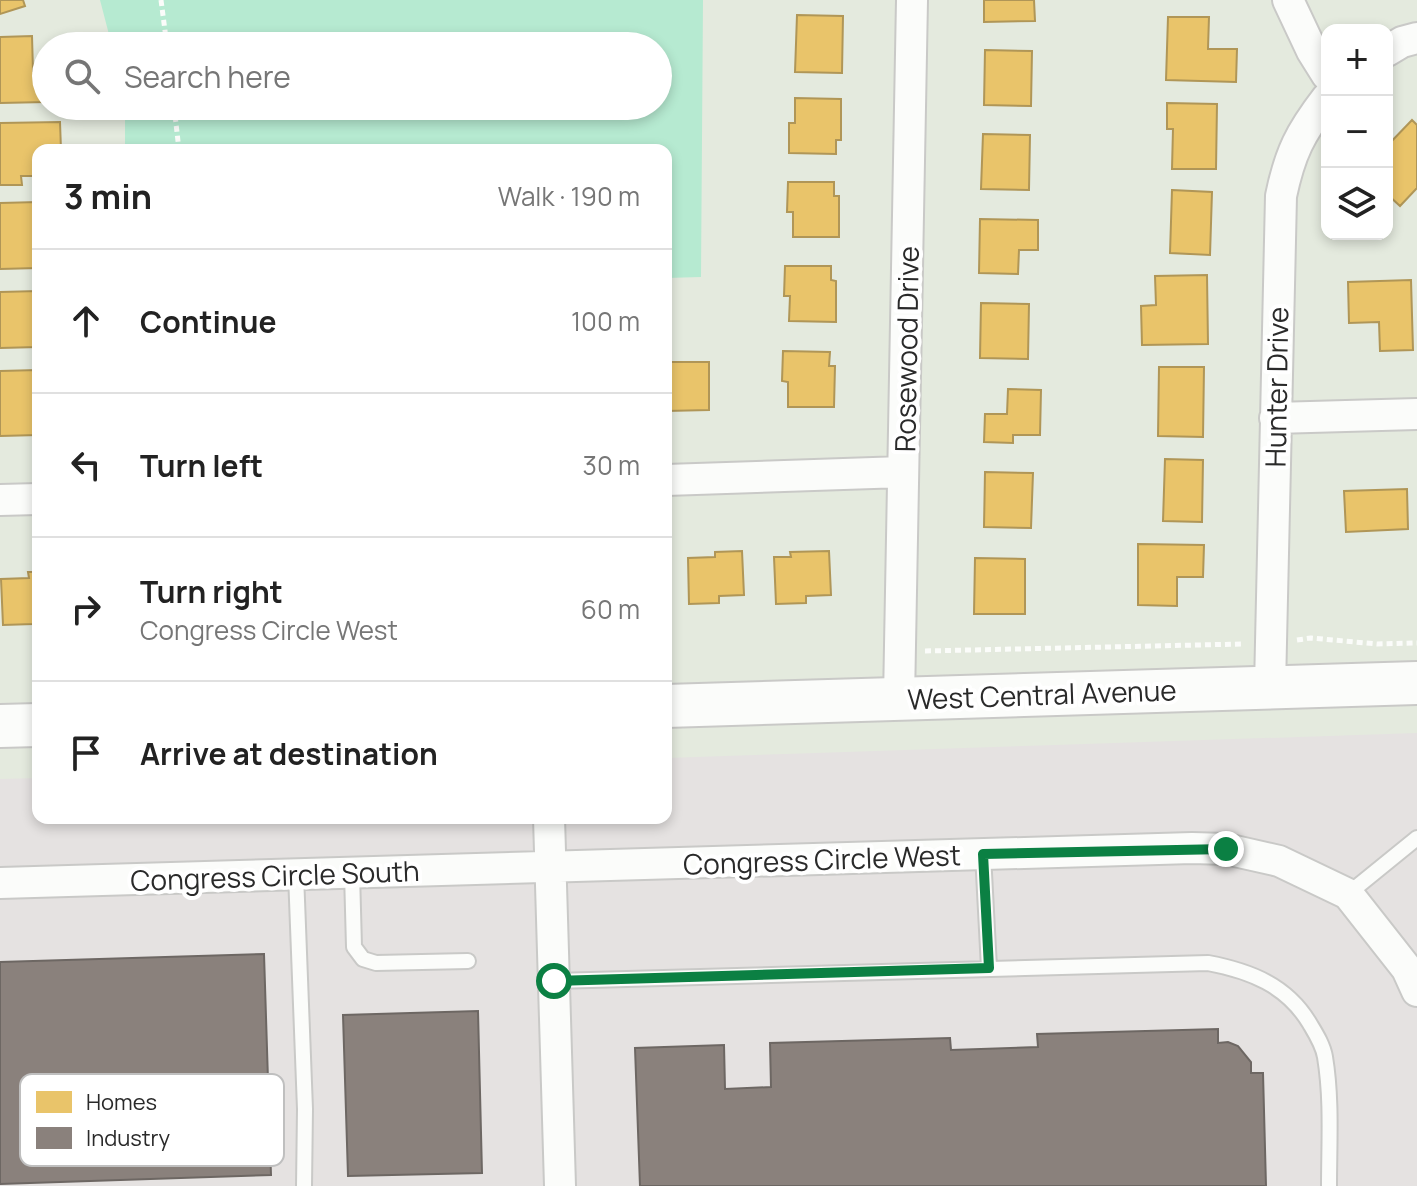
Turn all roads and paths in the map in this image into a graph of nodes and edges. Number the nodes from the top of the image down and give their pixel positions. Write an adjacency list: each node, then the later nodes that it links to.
1 (161, 0): 4 (path)
2 (912, 0): 13 (street, Rosewood Drive)
3 (1288, 0): 7 (street)
4 (165, 32)
5 (1417, 38): 6 (street)
6 (1393, 47)
7 (1321, 65)
8 (1321, 106): 12 (street, Hunter Drive)
9 (176, 120): 10 (path)
10 (178, 144)
11 (1417, 414): 12 (street)
12 (1275, 418): 17 (street, Hunter Drive)
13 (903, 472): 14 (street); 19 (street, Rosewood Drive)
14 (672, 480)
15 (32, 499): 16 (street)
16 (0, 500)
17 (1272, 643): 18 (path); 19 (path); 21 (street, Hunter Drive)
18 (1417, 643)
19 (900, 652): 22 (street, Rosewood Drive)
20 (1417, 683): 21 (street, West Central Avenue)
21 (1270, 687): 22 (street, West Central Avenue)
22 (899, 699): 23 (street, West Central Avenue)
23 (672, 706)
24 (32, 725): 25 (street)
25 (0, 726)
26 (549, 824): 29 (street)
27 (1417, 838): 33 (lane)
28 (983, 854): 29 (street, Congress Circle West); 33 (street, Congress Circle West); 35 (lane)
29 (551, 867): 30 (street, Congress Circle South); 36 (street)
30 (352, 873): 31 (street, Congress Circle South); 34 (lane)
31 (296, 874): 32 (street, Congress Circle South); 38 (lane)
32 (0, 883)
33 (1348, 894): 37 (street, Congress Circle West)
34 (468, 961)
35 (989, 968): 36 (lane); 40 (lane)
36 (554, 981): 39 (street)
37 (1417, 991)
38 (304, 1186)
39 (560, 1186)
40 (1329, 1186)

